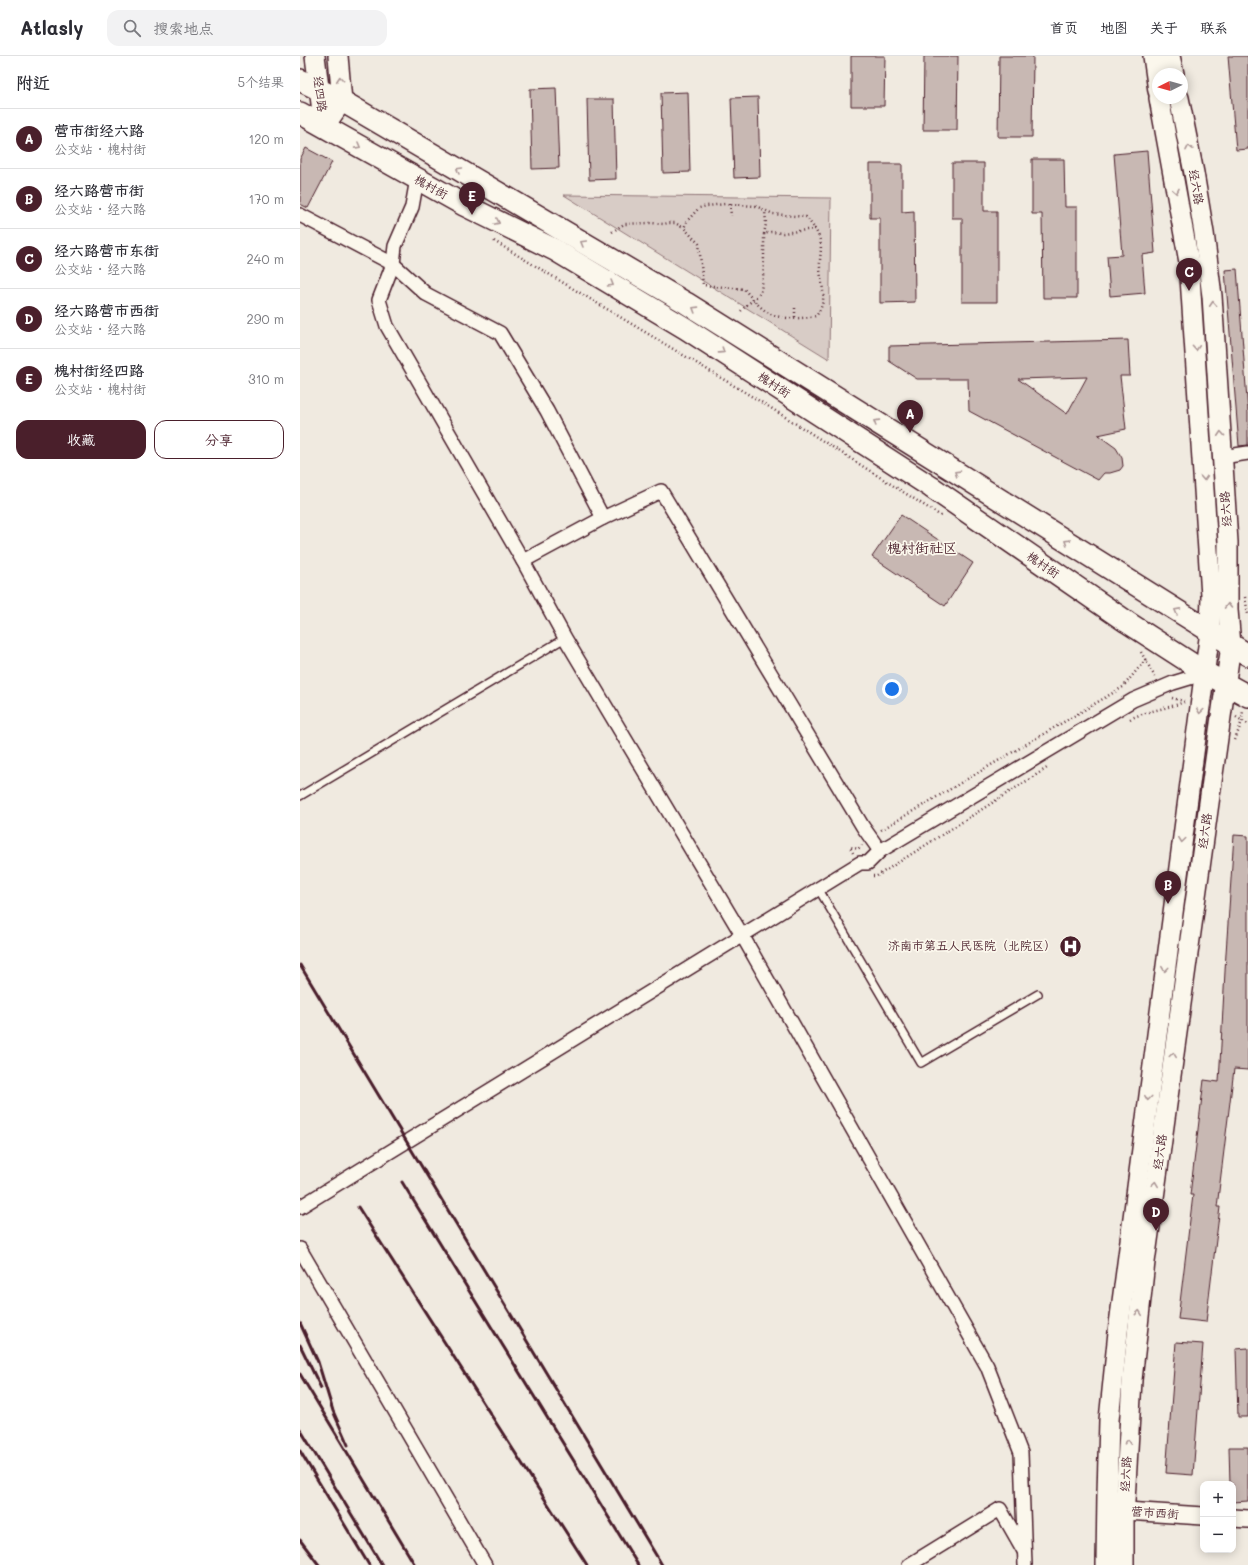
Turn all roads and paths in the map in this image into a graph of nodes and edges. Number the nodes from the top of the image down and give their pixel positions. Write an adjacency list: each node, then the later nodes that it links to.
1 (316, 56): 8 (main road, 经四路)
2 (338, 56): 9 (main road, 经四路, one-way to 2)
3 (1153, 56): 5 (main road)
4 (1170, 56): 6 (main road)
5 (1155, 68)
6 (1173, 68)
7 (300, 80): 8 (main road, 槐村街)
8 (320, 89): 9 (main road, 槐村街); 13 (main road, 经四路)
9 (342, 101): 13 (main road, 经四路); 34 (main road, 槐村街, one-way to 9)
10 (1160, 104): 34 (main road, 经六路, one-way to 34)
11 (1180, 104): 30 (main road, 经六路, one-way to 11)
12 (300, 113): 13 (main road, 槐村街)
13 (324, 127): 14 (main road, 槐村街, one-way to 14)
14 (417, 179): 24 (street); 36 (main road, 槐村街, one-way to 36)
15 (730, 204): 16 (path); 18 (path); 19 (path)
16 (764, 209): 20 (path); 22 (path)
17 (300, 215): 24 (street)
18 (731, 216)
19 (684, 228): 21 (path); 25 (path)
20 (815, 230): 22 (path); 28 (path)
21 (612, 232)
22 (764, 234): 25 (path)
23 (487, 237): 32 (path)
24 (393, 264): 31 (street); 33 (street)
25 (752, 299): 27 (path); 28 (path)
26 (795, 308): 28 (path)
27 (741, 311)
28 (795, 318)
29 (1248, 453): 30 (street)
30 (1222, 457): 37 (main road, 经六路, one-way to 30)
31 (603, 518): 33 (street); 49 (street)
32 (946, 520)
33 (523, 561): 35 (street)
34 (1210, 631): 37 (main road, 槐村街); 39 (main road, 经六路)
35 (565, 638): 48 (lane); 54 (street)
36 (1148, 645): 38 (path); 38 (path); 39 (main road, 槐村街)
37 (1240, 650): 40 (main road, 经六路)
38 (1145, 660): 41 (path); 49 (path)
39 (1197, 675): 40 (main road, 槐村街); 41 (street); 43 (main road, 经六路); 43 (path)
40 (1226, 684): 42 (main road, 槐村街); 44 (main road, 经六路)
41 (1161, 688): 43 (path); 51 (street)
42 (1248, 696)
43 (1190, 706): 45 (path); 58 (main road, 经六路, one-way to 58)
44 (1223, 708): 46 (path); 58 (main road, 经六路, one-way to 44)
45 (1125, 721)
46 (1248, 724)
47 (1053, 765): 52 (path)
48 (300, 796)
49 (870, 836): 50 (path); 51 (street)
50 (858, 849)
51 (880, 851): 53 (street)
52 (877, 876)
53 (818, 888): 54 (street); 55 (lane)
54 (742, 935): 56 (street); 62 (street)
55 (1038, 994)
56 (300, 1207)
57 (300, 1249): 63 (street)
58 (1115, 1511): 59 (street, 营市西街); 66 (main road, 经六路); 67 (main road, 经六路)
59 (1200, 1516)
60 (1236, 1518): 61 (street)
61 (1248, 1519)
62 (1024, 1552): 64 (street); 65 (street)
63 (485, 1565)
64 (909, 1565)
65 (1024, 1565)
66 (1106, 1565)
67 (1124, 1565)

